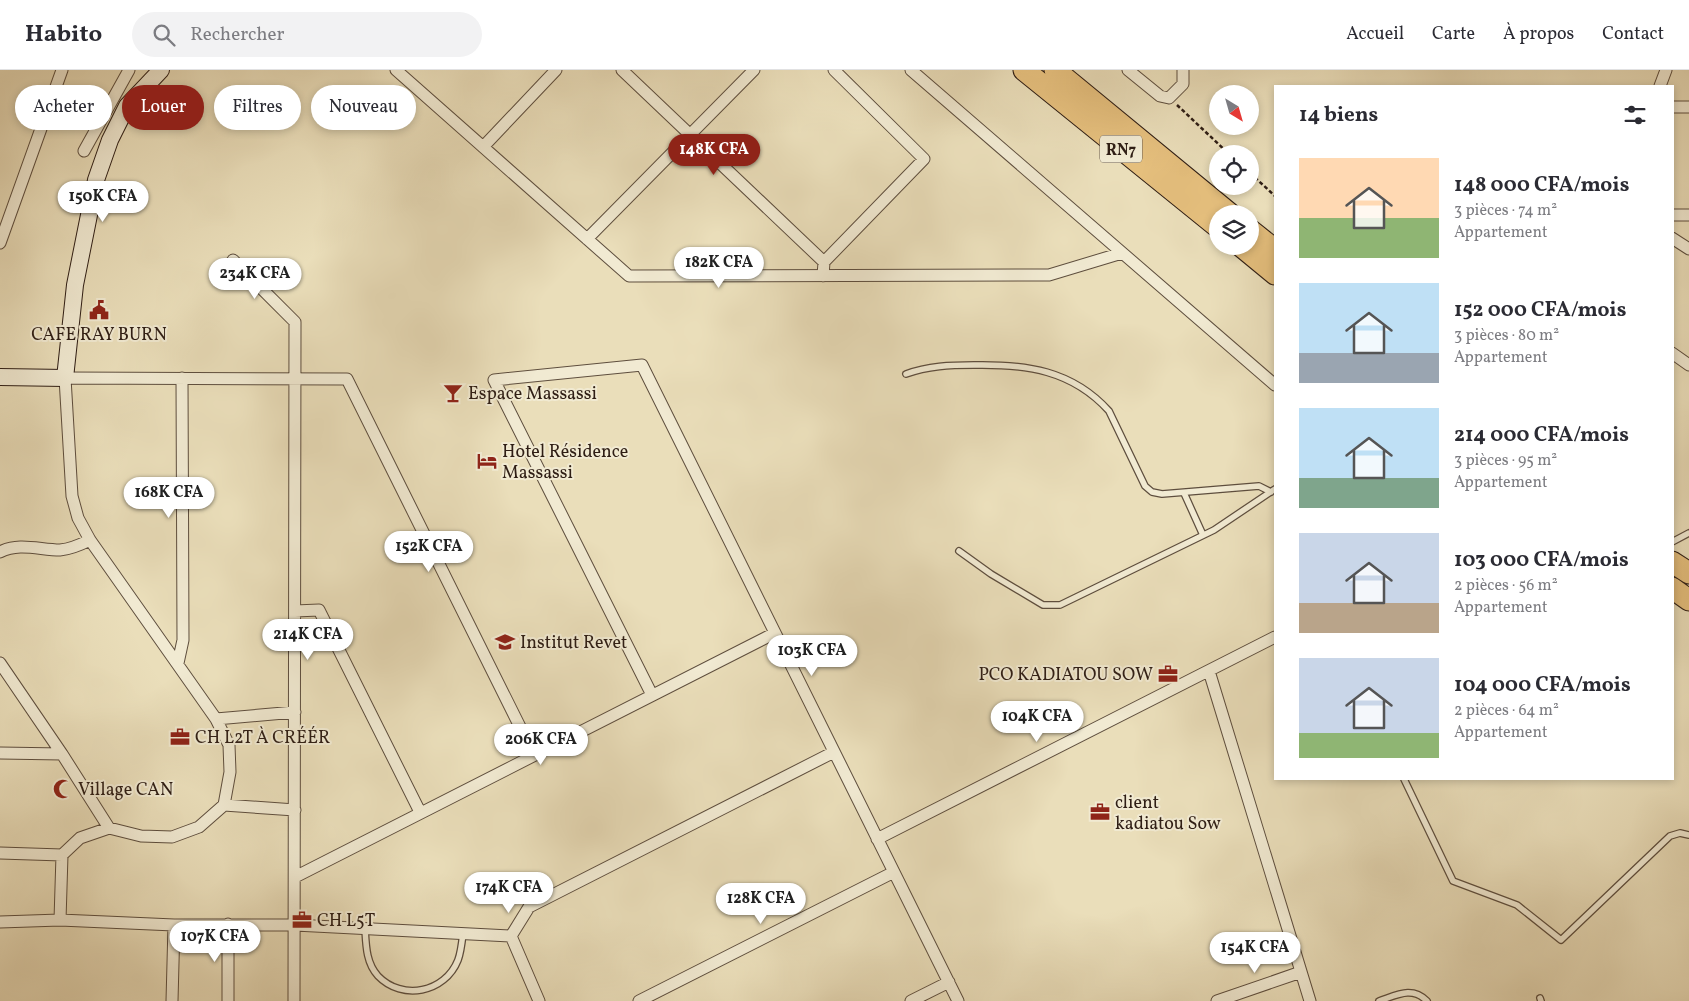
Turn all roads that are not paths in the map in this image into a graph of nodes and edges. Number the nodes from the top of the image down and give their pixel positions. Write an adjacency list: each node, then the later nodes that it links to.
1 (62, 70): 28 (street)
2 (161, 70): 41 (street)
3 (396, 70): 19 (street)
4 (556, 70): 19 (street)
5 (622, 70): 18 (street)
6 (754, 70): 18 (street)
7 (834, 70): 34 (street)
8 (911, 70): 31 (street)
9 (1024, 70): 24 (highway, RN7)
10 (1055, 70): 21 (highway, RN7)
11 (1128, 70): 12 (street)
12 (1183, 70)
13 (1666, 70): 15 (street)
14 (127, 71): 20 (street)
15 (1660, 85)
16 (1674, 107): 17 (street)
17 (1689, 108)
18 (690, 135): 26 (street); 34 (street)
19 (483, 147): 26 (street)
20 (84, 151)
21 (1219, 205)
22 (1674, 215): 23 (street)
23 (1689, 215)
24 (1209, 220)
25 (1259, 237): 29 (highway)
26 (587, 239): 36 (street)
27 (1674, 239): 30 (street)
28 (0, 243)
29 (1274, 249)
30 (1689, 249)
31 (1122, 253): 36 (street); 44 (street)
32 (1252, 255): 35 (highway)
33 (233, 260): 43 (street)
34 (824, 262): 36 (street)
35 (1274, 273)
36 (823, 276)
37 (1674, 354): 38 (street)
38 (1689, 365)
39 (906, 374): 46 (lane)
40 (0, 377): 41 (street)
41 (64, 378): 42 (street); 49 (street)
42 (182, 378): 43 (street); 61 (street)
43 (295, 379): 57 (street); 69 (street)
44 (1274, 384)
45 (1273, 490): 46 (lane); 48 (lane)
46 (1184, 493): 48 (lane)
47 (1689, 533): 50 (lane)
48 (1203, 535): 51 (lane)
49 (90, 540): 52 (street); 61 (street)
50 (1674, 541)
51 (959, 551)
52 (0, 552)
53 (1674, 563): 54 (highway)
54 (1689, 573)
55 (1674, 589): 56 (highway)
56 (1689, 600)
57 (295, 611): 64 (street); 73 (street)
58 (775, 632): 63 (street); 63 (street); 66 (street)
59 (1274, 638): 62 (street)
60 (0, 663): 68 (street)
61 (178, 663): 65 (street)
62 (1209, 671): 76 (street); 89 (street)
63 (652, 695): 69 (street)
64 (295, 712): 65 (street); 72 (street)
65 (216, 720): 71 (street)
66 (834, 752): 76 (street); 88 (street)
67 (0, 753): 68 (street)
68 (62, 754): 74 (street)
69 (534, 755): 73 (street)
70 (1404, 780): 75 (lane)
71 (224, 805): 72 (street); 74 (street)
72 (295, 810): 80 (street)
73 (420, 812): 80 (street)
74 (109, 828): 78 (street)
75 (1689, 835)
76 (878, 839): 79 (street)
77 (0, 853): 78 (street)
78 (62, 855): 81 (street)
79 (894, 872): 90 (street); 95 (street)
80 (295, 877): 85 (street)
81 (60, 920): 82 (street); 84 (street)
82 (0, 922)
83 (228, 924): 84 (street); 85 (street); 92 (street)
84 (174, 925): 91 (street)
85 (295, 925): 86 (street); 93 (street)
86 (365, 928): 87 (street); 87 (lane)
87 (463, 933): 88 (street)
88 (511, 936): 94 (street)
89 (1301, 972): 98 (street); 99 (street)
90 (949, 982): 96 (street); 97 (street)
91 (172, 1001)
92 (228, 1001)
93 (294, 1001)
94 (539, 1001)
95 (640, 1001)
96 (911, 1001)
97 (958, 1001)
98 (1218, 1001)
99 (1310, 1001)
100 (1379, 1001): 101 (lane)
101 (1427, 1001)

